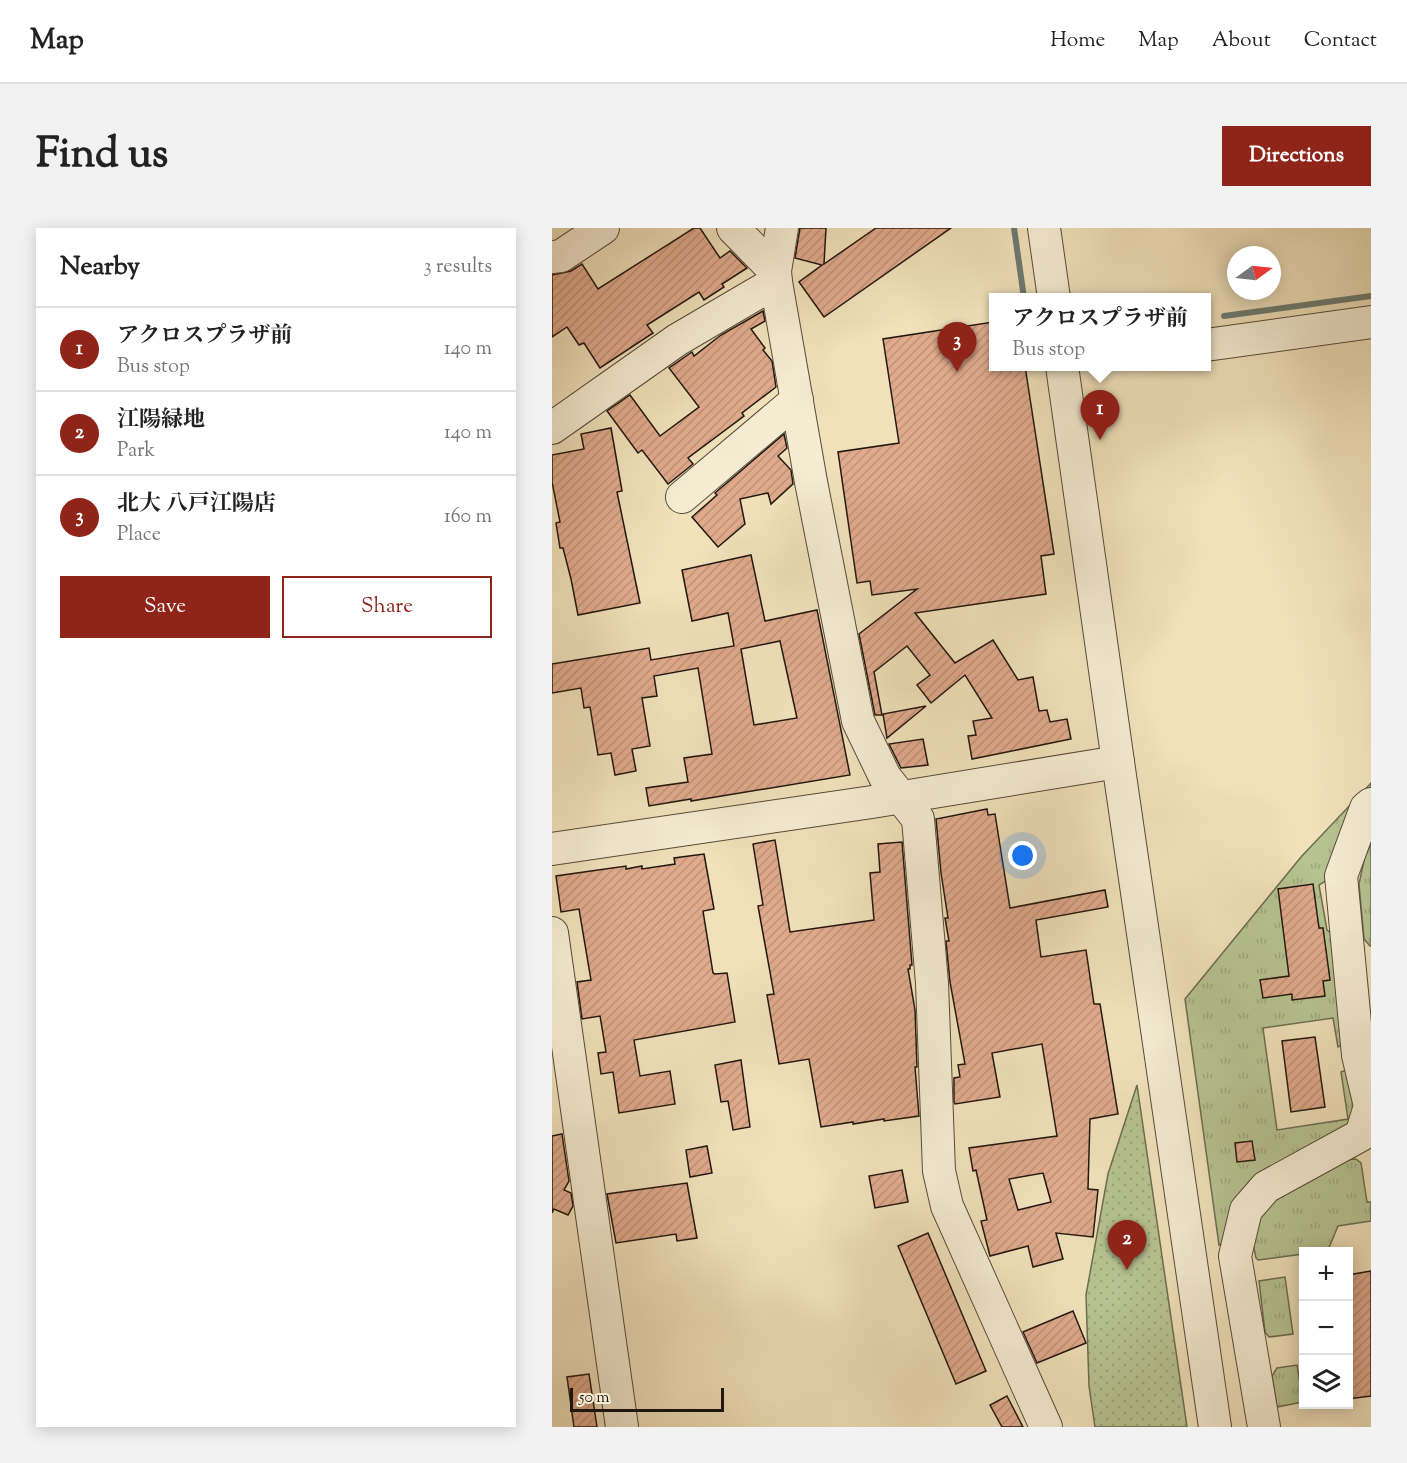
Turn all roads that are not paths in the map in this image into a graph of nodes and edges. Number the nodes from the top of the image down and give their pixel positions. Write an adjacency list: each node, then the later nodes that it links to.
1 (603, 228): 5 (street)
2 (734, 228): 6 (street)
3 (782, 228): 6 (street)
4 (1044, 228): 7 (street)
5 (552, 257)
6 (776, 276): 11 (street); 12 (street)
7 (1053, 293)
8 (1371, 322): 9 (street)
9 (1211, 344)
10 (1063, 371): 14 (street)
11 (797, 400): 13 (street); 15 (street)
12 (552, 428)
13 (682, 497)
14 (1118, 762): 15 (street); 21 (street)
15 (901, 797): 17 (street); 20 (street)
16 (1371, 804): 22 (street)
17 (552, 849)
18 (552, 938): 19 (street)
19 (622, 1427)
20 (1046, 1427)
21 (1215, 1427)
22 (1264, 1427)

